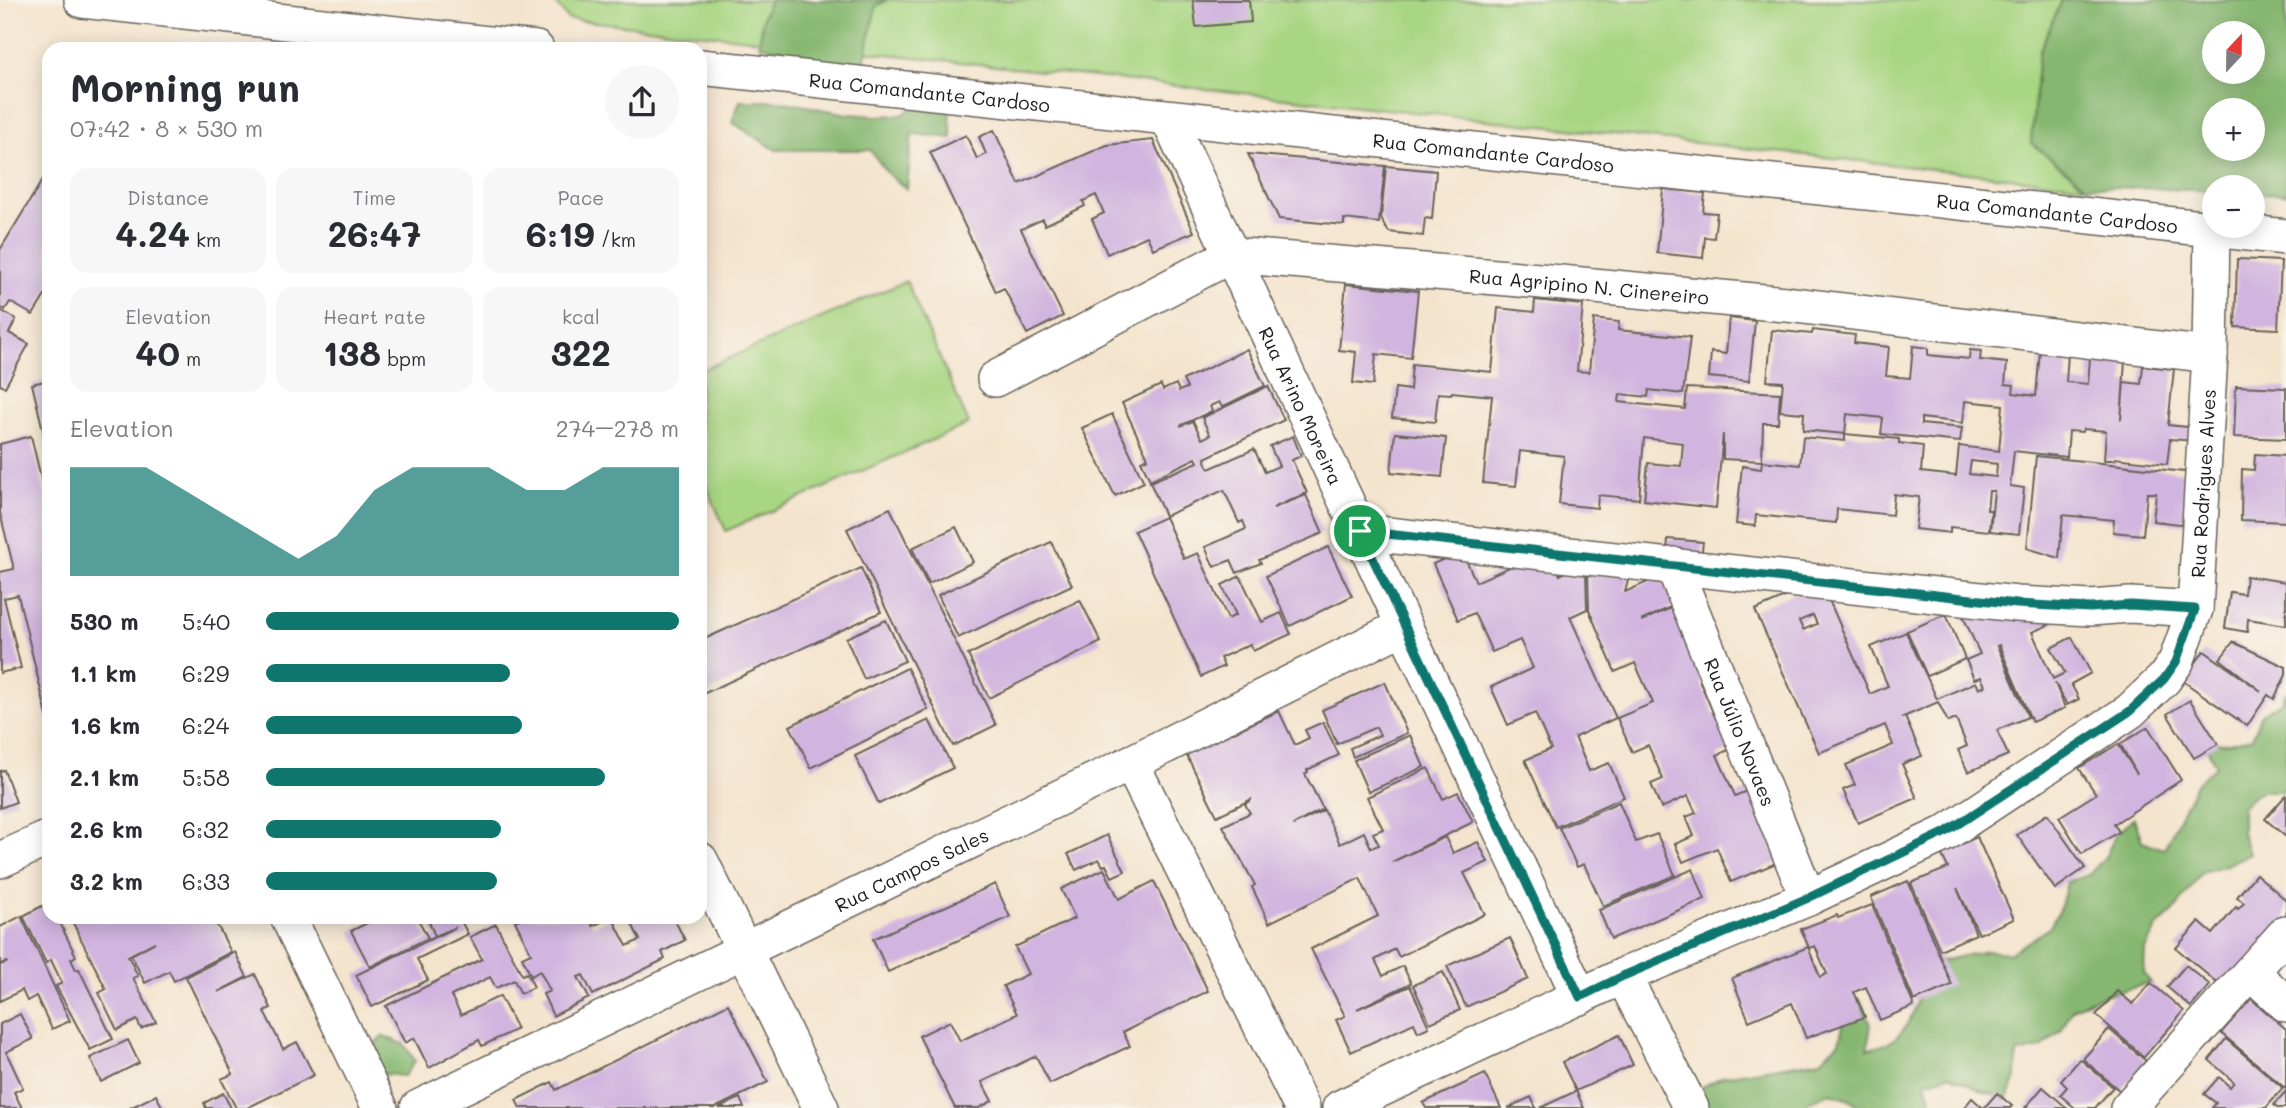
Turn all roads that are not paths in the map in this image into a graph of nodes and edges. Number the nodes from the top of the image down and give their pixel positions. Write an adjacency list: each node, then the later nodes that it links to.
1 (82, 0): 2 (street)
2 (302, 36): 3 (street)
3 (410, 42)
4 (707, 68): 5 (street, Rua Comandante Cardoso)
5 (1168, 118): 6 (street, Rua Comandante Cardoso); 10 (street, Rua Arino Moreira)
6 (2202, 229)
7 (2265, 235): 8 (street, Rua Comandante Cardoso)
8 (2286, 237)
9 (2211, 238): 11 (street, Rua Rodrigues Alves)
10 (1231, 255): 11 (street, Rua Agripino N. Cinereiro); 12 (street); 13 (street, Rua Arino Moreira)
11 (2210, 355): 15 (street, Rua Rodrigues Alves)
12 (995, 379)
13 (1360, 531): 14 (street); 16 (street, Rua Arino Moreira)
14 (1673, 565): 15 (street); 21 (street, Rua Júlio Novaes)
15 (2195, 609): 21 (street, Rua Rodrigues Alves)
16 (1404, 626): 17 (street, Rua Campos Sales); 27 (street, Rua Arino Moreira)
17 (1131, 763): 24 (street, Rua Campos Sales); 32 (street)
18 (42, 841): 19 (street)
19 (0, 860)
20 (707, 874): 24 (street)
21 (1808, 898): 26 (street, Rua Rodrigues Alves)
22 (291, 924): 29 (street)
23 (2286, 933): 25 (street)
24 (746, 951): 30 (street, Rua Campos Sales); 31 (street)
25 (2250, 972): 28 (street); 35 (street)
26 (1623, 976): 27 (street, Rua Rodrigues Alves); 34 (street)
27 (1580, 997): 33 (street, Rua Rodrigues Alves)
28 (2286, 1004)
29 (380, 1108)
30 (418, 1108)
31 (821, 1108)
32 (1301, 1108)
33 (1340, 1108)
34 (1691, 1108)
35 (2128, 1108)

